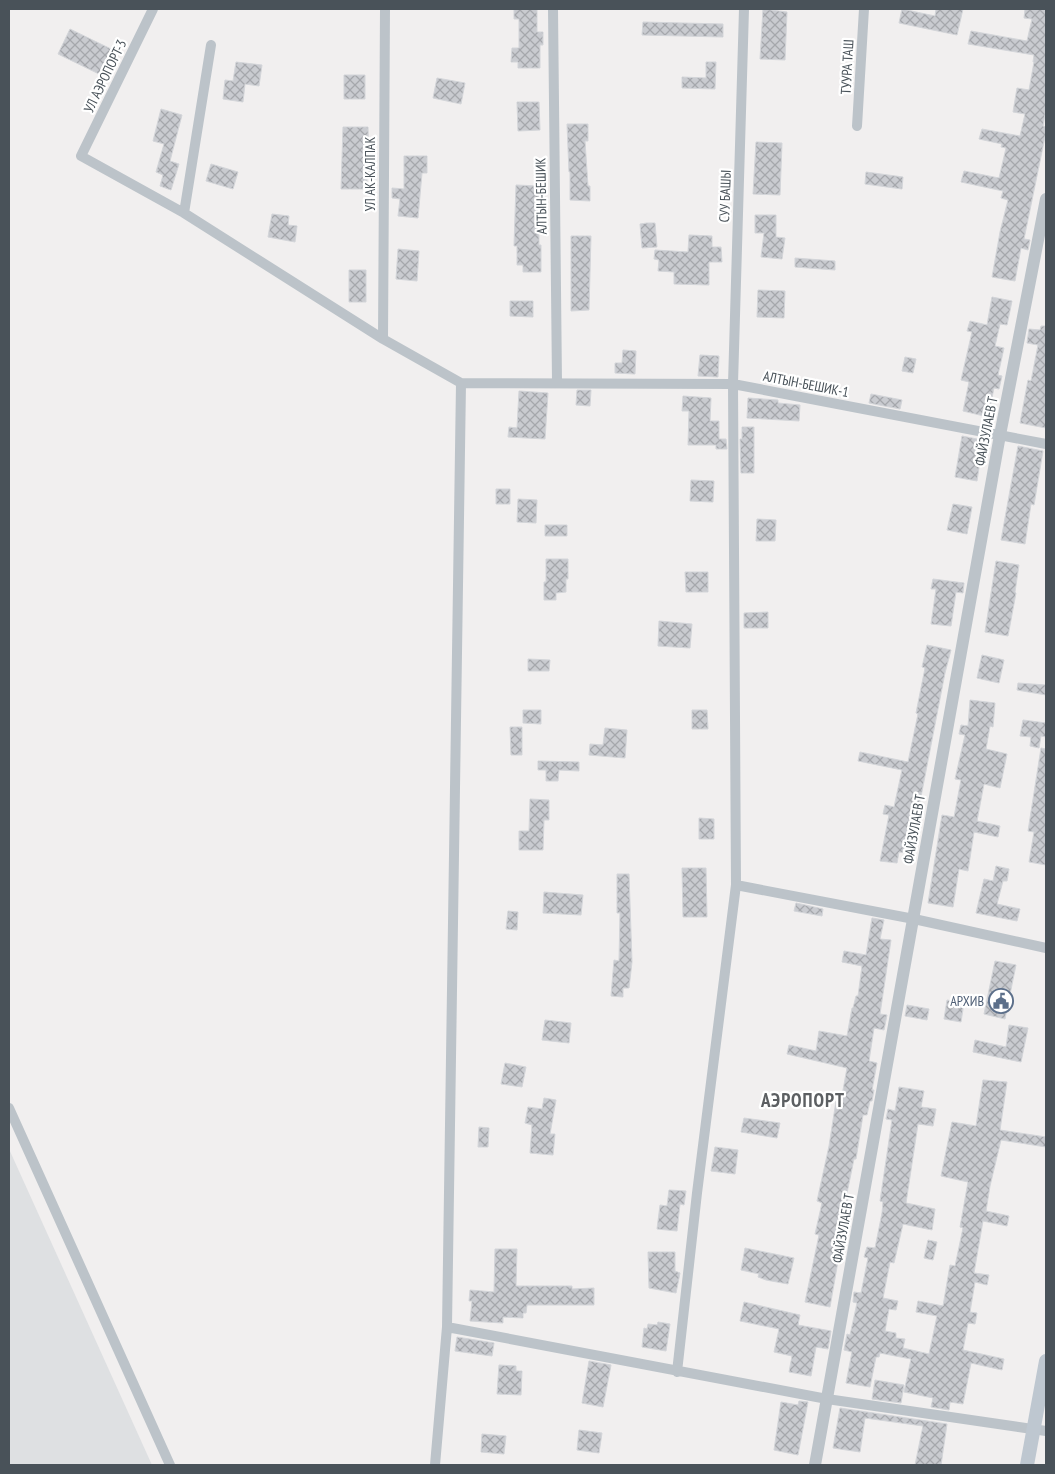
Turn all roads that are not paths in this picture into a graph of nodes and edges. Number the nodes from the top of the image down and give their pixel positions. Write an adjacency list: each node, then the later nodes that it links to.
1 (153, 9): 9 (street, УЛ АЭРОПОРТ-3)
2 (385, 9): 10 (street, УЛ АК-КАЛПАК)
3 (553, 9): 11 (street, АЛТЫН-БЕШИК)
4 (744, 9): 13 (street, СУУ БАШЫ)
5 (864, 9): 7 (street, ТУУРА ТАШ)
6 (210, 45): 9 (street)
7 (858, 126)
8 (1046, 199): 14 (street, ФАЙЗУЛАЕВ Т)
9 (184, 212): 10 (street)
10 (383, 339): 12 (street)
11 (557, 382): 12 (street, АЛТЫН-БЕШИК-1); 13 (street, АЛТЫН-БЕШИК-1)
12 (462, 383): 20 (street)
13 (732, 384): 14 (street, АЛТЫН-БЕШИК-1); 16 (street, СУУ БАШЫ)
14 (1000, 435): 15 (street, АЛТЫН-БЕШИК-1); 17 (street, ФАЙЗУЛАЕВ Т)
15 (1046, 444)
16 (736, 885): 17 (street); 22 (street, СУУ БАШЫ)
17 (914, 919): 18 (street); 23 (street, ФАЙЗУЛАЕВ Т)
18 (1046, 948)
19 (9, 1108): 25 (street)
20 (446, 1327): 22 (street); 26 (street)
21 (1046, 1361): 24 (main road)
22 (677, 1372): 23 (street)
23 (827, 1399): 24 (street); 27 (street, ФАЙЗУЛАЕВ Т)
24 (1040, 1429): 28 (main road)
25 (170, 1465)
26 (435, 1465)
27 (815, 1465)
28 (1027, 1465)

